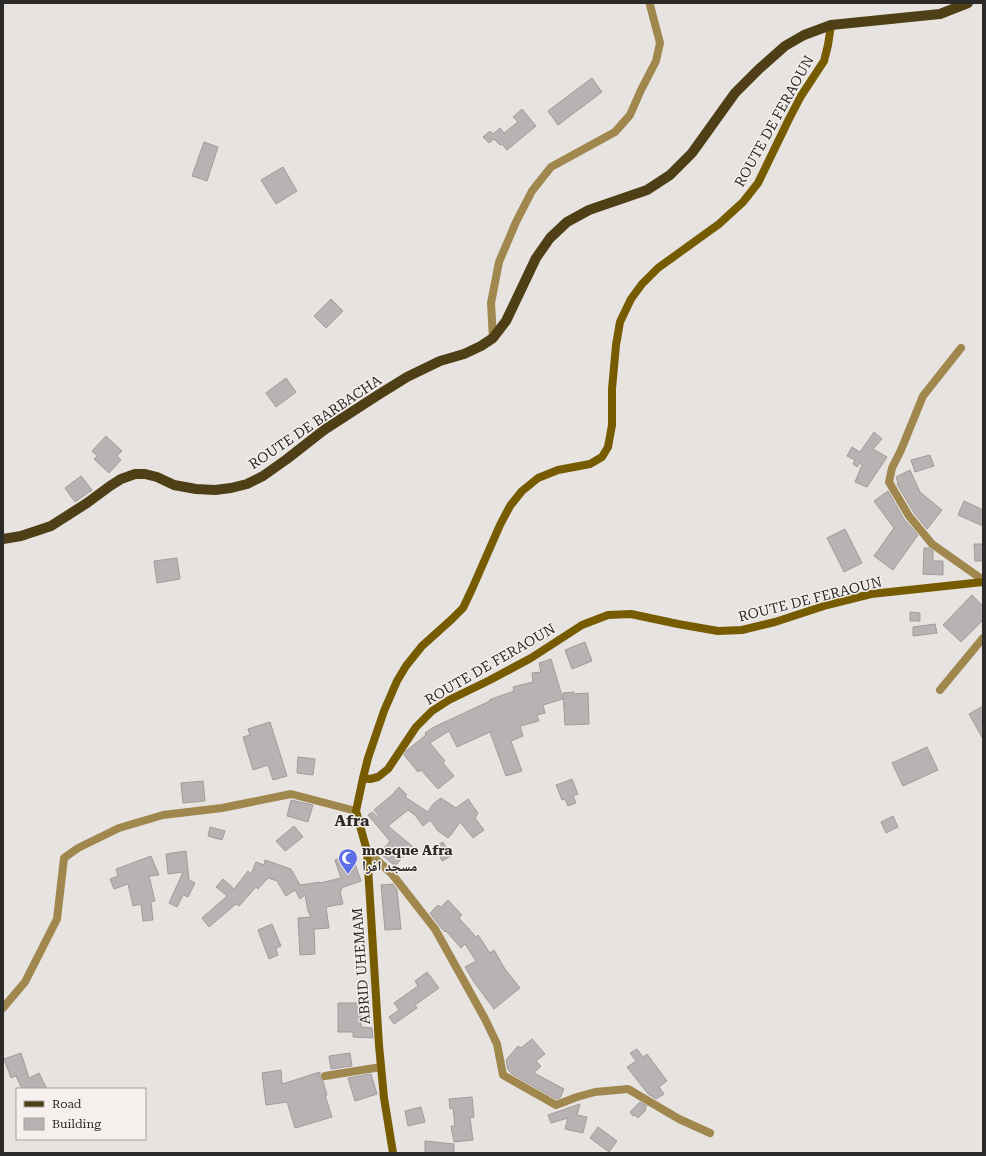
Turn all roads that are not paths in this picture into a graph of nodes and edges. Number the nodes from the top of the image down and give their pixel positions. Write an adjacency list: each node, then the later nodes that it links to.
1 (650, 3): 4 (street)
2 (968, 3): 3 (main road, ROUTE DE BARBACHA)
3 (831, 25): 4 (main road, ROUTE DE BARBACHA); 10 (main road, ROUTE DE FERAOUN)
4 (493, 338): 6 (main road, ROUTE DE BARBACHA)
5 (961, 348): 7 (street)
6 (3, 540)
7 (983, 581): 10 (main road, ROUTE DE FERAOUN)
8 (983, 638): 9 (street)
9 (940, 690)
10 (363, 778): 11 (main road, ABRID UHEMAM)
11 (356, 811): 12 (main road, ABRID UHEMAM); 13 (street)
12 (367, 851): 14 (main road, ABRID UHEMAM); 16 (street)
13 (3, 1008)
14 (381, 1067): 15 (street); 17 (main road, ABRID UHEMAM)
15 (325, 1076)
16 (710, 1133)
17 (393, 1153)

